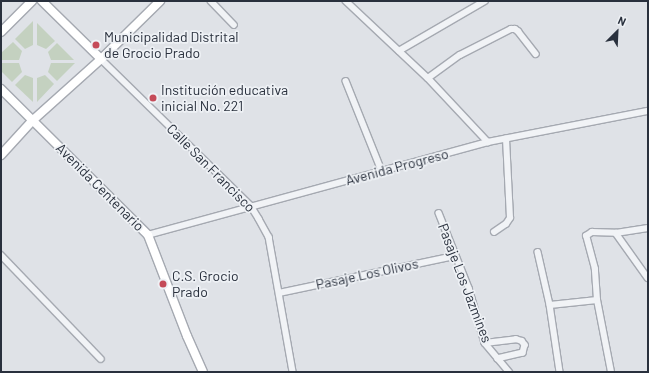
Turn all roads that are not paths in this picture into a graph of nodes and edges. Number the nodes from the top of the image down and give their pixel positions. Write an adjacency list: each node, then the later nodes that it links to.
1 (32, 1): 8 (main road)
2 (42, 1): 11 (main road)
3 (160, 1): 11 (main road)
4 (211, 1): 7 (street)
5 (346, 1): 9 (street)
6 (485, 1): 9 (street)
7 (234, 25)
8 (1, 32)
9 (399, 51): 12 (street)
10 (536, 54): 12 (street)
11 (101, 58): 16 (main road); 21 (street, Calle San Francisco)
12 (428, 78): 18 (street)
13 (346, 81): 20 (street)
14 (1, 89): 16 (main road, Avenida Centenario)
15 (648, 111): 17 (street, Avenida Progreso)
16 (32, 121): 19 (main road); 26 (main road, Avenida Centenario)
17 (506, 139): 18 (street, Avenida Progreso); 24 (street)
18 (488, 142): 20 (street, Avenida Progreso)
19 (1, 155)
20 (382, 171): 21 (street, Avenida Progreso)
21 (251, 206): 26 (street, Avenida Progreso); 31 (street, Calle San Francisco)
22 (439, 213): 29 (street, Pasaje Los Jazmines)
23 (648, 228): 25 (street)
24 (494, 232)
25 (616, 233): 30 (street); 32 (street)
26 (148, 235): 37 (main road, Avenida Centenario)
27 (538, 252): 33 (street)
28 (1, 255): 35 (street)
29 (455, 256): 31 (street, Pasaje Los Olivos); 34 (street, Pasaje Los Jazmines)
30 (648, 278)
31 (279, 293): 38 (street, Calle San Francisco)
32 (597, 300): 33 (street); 41 (street)
33 (550, 305): 40 (street)
34 (486, 343): 36 (street, Pasaje Los Jazmines); 36 (street)
35 (101, 359)
36 (498, 359): 39 (street, Pasaje Los Jazmines)
37 (203, 372)
38 (293, 372)
39 (509, 372)
40 (560, 372)
41 (610, 372)

